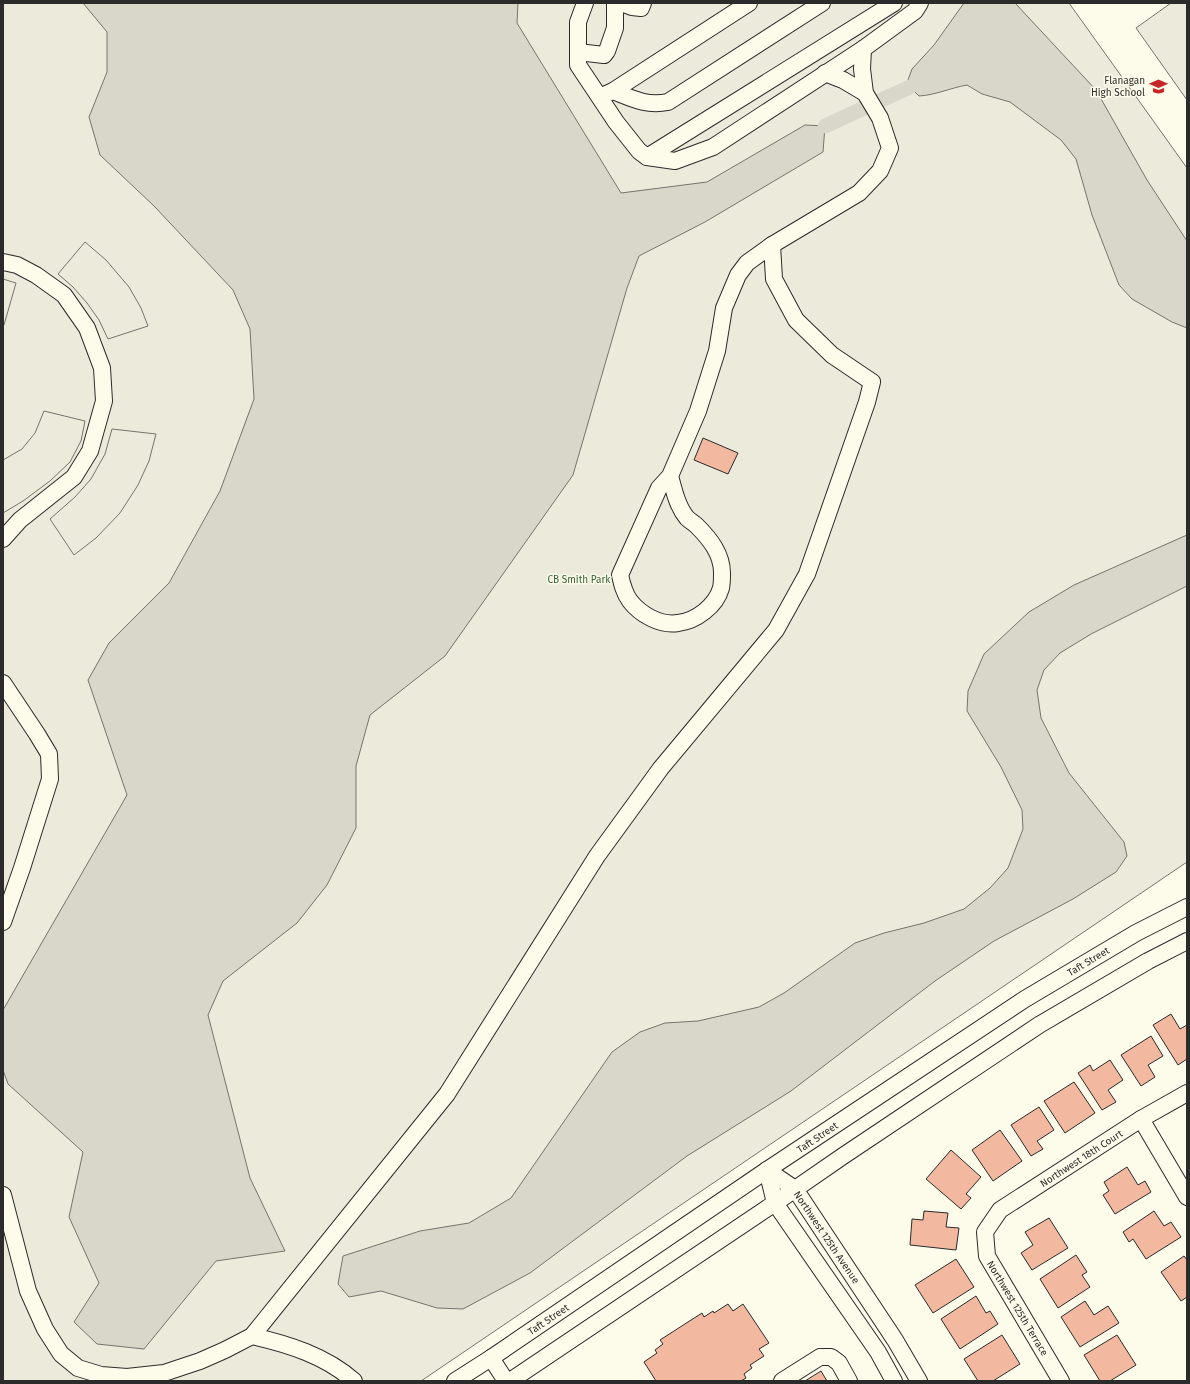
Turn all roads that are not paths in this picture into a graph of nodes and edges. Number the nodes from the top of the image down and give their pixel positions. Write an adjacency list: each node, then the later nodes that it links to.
1 (585, 3): 10 (street)
2 (615, 3): 10 (street)
3 (621, 3): 4 (street)
4 (643, 3)
5 (749, 3): 12 (street)
6 (822, 3): 12 (street)
7 (894, 3): 14 (street)
8 (920, 3): 9 (street)
9 (863, 49): 11 (street); 13 (street)
10 (578, 52): 12 (street)
11 (825, 73): 13 (street); 14 (street)
12 (606, 94): 14 (street)
13 (865, 94): 15 (street)
14 (647, 157)
15 (772, 245): 17 (street); 31 (street)
16 (3, 262): 18 (street)
17 (670, 476): 17 (street)
18 (3, 540)
19 (3, 683): 21 (street)
20 (1187, 907): 25 (street, Taft Street)
21 (3, 922)
22 (1187, 941): 26 (street)
23 (1187, 1093): 24 (street, Northwest 18th Court)
24 (1141, 1119): 28 (street); 30 (street, Northwest 18th Court)
25 (767, 1170): 26 (street, Northwest 125th Avenue); 29 (street); 32 (street, Taft Street)
26 (795, 1189): 29 (street); 40 (street, Northwest 125th Avenue)
27 (3, 1195): 31 (street)
28 (1187, 1197)
29 (775, 1203): 36 (street); 39 (street)
30 (985, 1232): 41 (street, Northwest 125th Terrace)
31 (252, 1336): 33 (street)
32 (490, 1358): 34 (street, Taft Street); 35 (street)
33 (354, 1381)
34 (455, 1381)
35 (506, 1381)
36 (510, 1381)
37 (782, 1381): 38 (street)
38 (849, 1381)
39 (894, 1381)
40 (920, 1381)
41 (1062, 1381)

